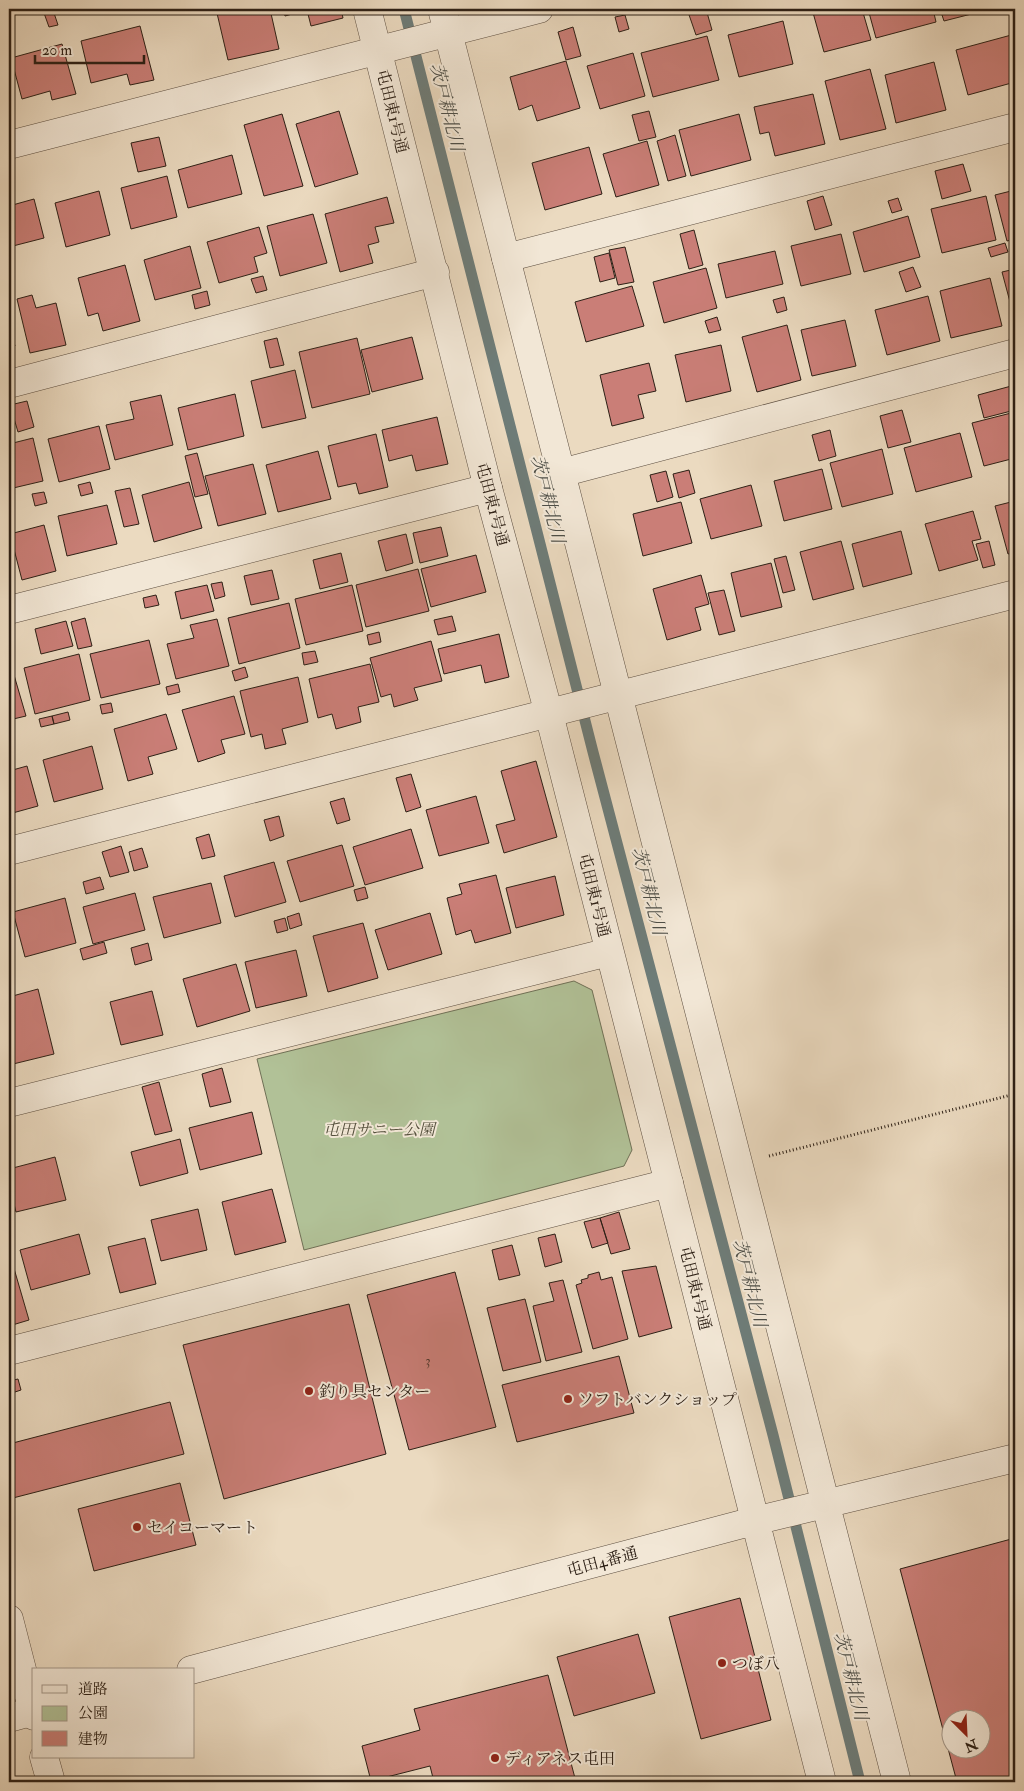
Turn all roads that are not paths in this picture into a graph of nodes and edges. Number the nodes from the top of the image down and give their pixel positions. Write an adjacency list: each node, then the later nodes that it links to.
1 (367, 9): 4 (street, 屯田東1号通)
2 (539, 9): 3 (street)
3 (440, 26): 4 (street); 7 (street)
4 (385, 49): 6 (street); 8 (street, 屯田東1号通)
5 (1015, 127): 7 (street)
6 (9, 145)
7 (506, 258): 11 (street)
8 (434, 272): 10 (street); 12 (street, 屯田東1号通)
9 (1015, 354): 11 (street)
10 (9, 384)
11 (561, 473): 15 (street)
12 (488, 488): 14 (street); 16 (street, 屯田東1号通)
13 (1015, 594): 15 (street)
14 (9, 610)
15 (609, 698): 16 (street); 23 (street)
16 (557, 712): 17 (street); 18 (street, 屯田東1号通)
17 (9, 851)
18 (609, 952): 19 (street); 20 (street, 屯田東1号通)
19 (9, 1103)
20 (669, 1183): 21 (street); 24 (street, 屯田東1号通)
21 (9, 1351)
22 (1015, 1458): 23 (street, 屯田4番通)
23 (816, 1506): 24 (street, 屯田4番通); 31 (street)
24 (763, 1519): 26 (street, 屯田4番通); 30 (street, 屯田東1号通)
25 (9, 1619): 27 (street)
26 (195, 1669)
27 (27, 1714)
28 (44, 1758): 29 (street)
29 (50, 1782)
30 (822, 1782)
31 (897, 1782)

